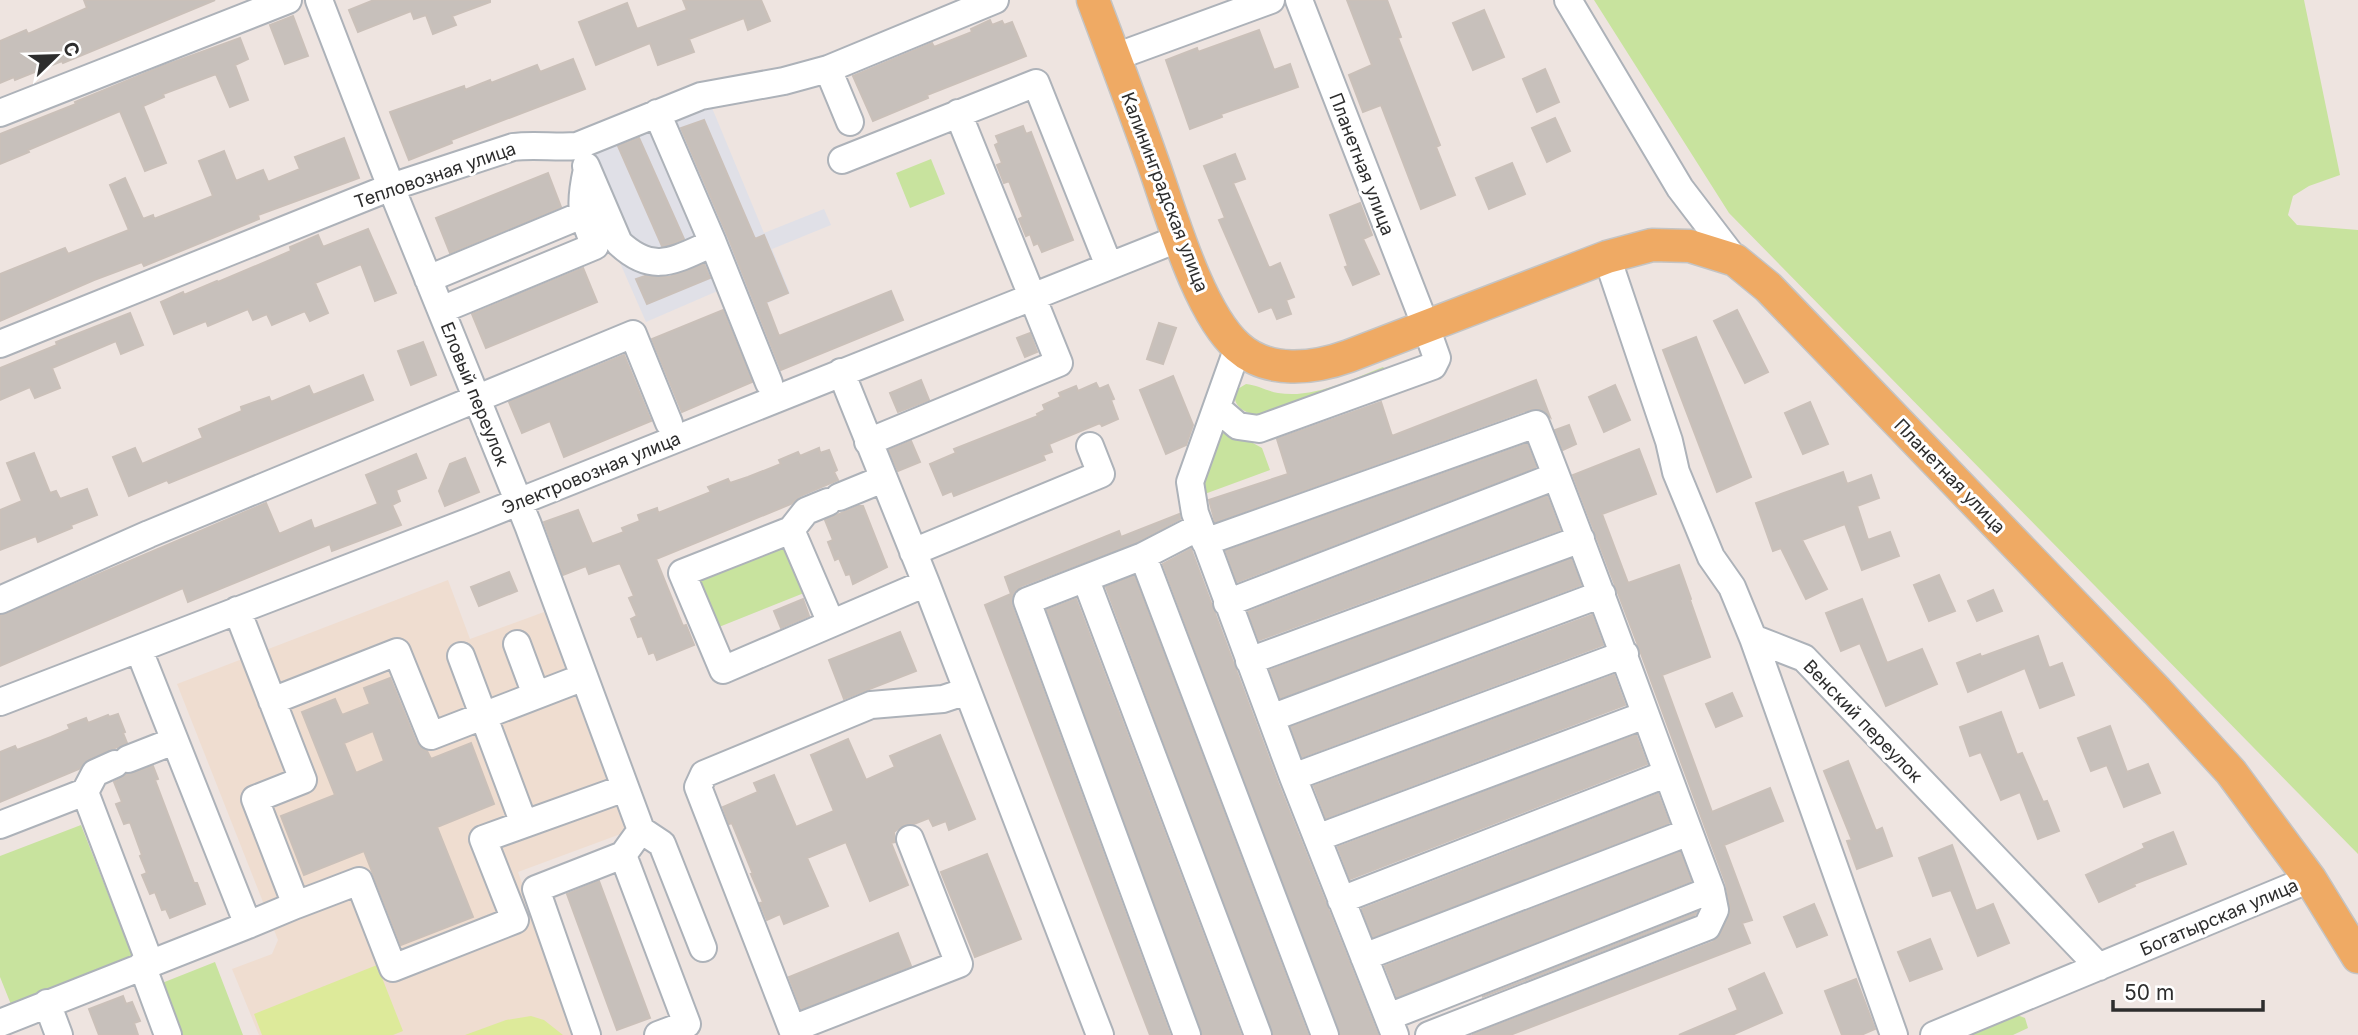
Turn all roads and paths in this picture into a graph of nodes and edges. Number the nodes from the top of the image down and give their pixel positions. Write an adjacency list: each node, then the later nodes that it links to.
1 (288, 0): 10 (street)
2 (319, 0): 16 (street, Еловый переулок)
3 (995, 0): 9 (street, Тепловозная улица)
4 (1093, 0): 8 (main road, Калининградская улица)
5 (1271, 0): 8 (street)
6 (1299, 0): 26 (street, Планетная улица)
7 (1568, 0): 21 (street)
8 (1115, 57): 18 (main road, Калининградская улица)
9 (828, 69): 11 (street, Тепловозная улица); 13 (street)
10 (0, 113)
11 (657, 113): 14 (street, Тепловозная улица); 19 (street)
12 (958, 113): 15 (street); 22 (street); 24 (street)
13 (850, 122)
14 (582, 157): 16 (street, Тепловозная улица); 17 (street); 19 (street)
15 (842, 160)
16 (391, 187): 23 (street, Еловый переулок); 27 (street, Тепловозная улица)
17 (582, 215): 23 (street); 25 (street)
18 (1180, 238): 22 (street, Электровозная улица); 28 (main road, Калининградская улица)
19 (713, 243): 31 (street)
20 (1607, 257): 21 (main road, Планетная улица); 26 (main road, Планетная улица); 52 (street)
21 (1735, 260): 78 (main road, Планетная улица)
22 (1109, 266): 24 (street, Электровозная улица)
23 (428, 279): 25 (street, Еловый переулок)
24 (1031, 297): 30 (street, Электровозная улица); 35 (street)
25 (441, 310): 32 (street, Еловый переулок)
26 (1426, 327): 29 (main road, Планетная улица); 33 (street)
27 (0, 344)
28 (1238, 347): 29 (main road, Калининградская улица); 33 (street)
29 (1349, 356)
30 (841, 372): 35 (street); 39 (street, Электровозная улица)
31 (769, 383)
32 (477, 398): 34 (street); 39 (street, Еловый переулок); 48 (street)
33 (1217, 408): 41 (street)
34 (669, 423)
35 (868, 442): 38 (street)
36 (1090, 446): 43 (street)
37 (1556, 476): 41 (street); 42 (street); 49 (street)
38 (883, 479): 40 (street); 43 (street)
39 (518, 502): 50 (street, Электровозная улица); 58 (street, Еловый переулок)
40 (792, 530): 51 (street); 51 (street)
41 (1202, 535): 44 (street); 49 (street)
42 (1581, 539): 47 (street); 57 (street)
43 (913, 552): 46 (street)
44 (1143, 556): 45 (street); 98 (street)
45 (1086, 580): 96 (street); 97 (street)
46 (926, 583): 51 (street); 59 (street)
47 (1602, 594): 55 (street); 65 (street)
48 (0, 600)
49 (1227, 603): 57 (street)
50 (237, 610): 54 (street, Электровозная улица); 61 (street)
51 (831, 623)
52 (1753, 638): 87 (street, Венский переулок); 100 (street)
53 (517, 644): 60 (street)
54 (139, 650): 62 (street, Электровозная улица); 66 (street)
55 (1625, 654): 63 (street); 68 (street)
56 (461, 656): 64 (street)
57 (1249, 661): 65 (street)
58 (584, 677): 60 (street); 69 (street, Еловый переулок)
59 (967, 691): 76 (street); 95 (street)
60 (536, 695): 64 (street)
61 (272, 701): 64 (street); 81 (street)
62 (0, 702)
63 (1645, 715): 67 (street); 75 (street)
64 (483, 716): 71 (street)
65 (1271, 718): 68 (street)
66 (174, 741): 70 (street); 82 (street)
67 (1666, 774): 74 (street); 80 (street)
68 (1293, 777): 75 (street)
69 (625, 788): 71 (street); 73 (street, Еловый переулок)
70 (85, 792): 72 (street); 86 (street)
71 (524, 824): 81 (street)
72 (0, 825)
73 (641, 830): 77 (street); 83 (street)
74 (1689, 831): 79 (street); 84 (street)
75 (1317, 838): 80 (street)
76 (910, 839)
77 (623, 855): 93 (street); 94 (street)
78 (2310, 879): 85 (main road, Планетная улица); 87 (street, Богатырская улица)
79 (1711, 890): 90 (street); 99 (street)
80 (1341, 900): 84 (street)
81 (296, 905): 82 (street)
82 (248, 925): 86 (street)
83 (703, 948)
84 (1364, 957): 90 (street)
85 (2358, 957)
86 (146, 964): 88 (street); 92 (street)
87 (2099, 967): 101 (street, Богатырская улица)
88 (47, 1003): 89 (street); 91 (street)
89 (0, 1023)
90 (1392, 1026)
91 (59, 1035)
92 (169, 1035)
93 (587, 1035)
94 (658, 1035)
95 (1100, 1035)
96 (1187, 1035)
97 (1258, 1035)
98 (1325, 1035)
99 (1429, 1035)
100 (1894, 1035)
101 (1934, 1035)

